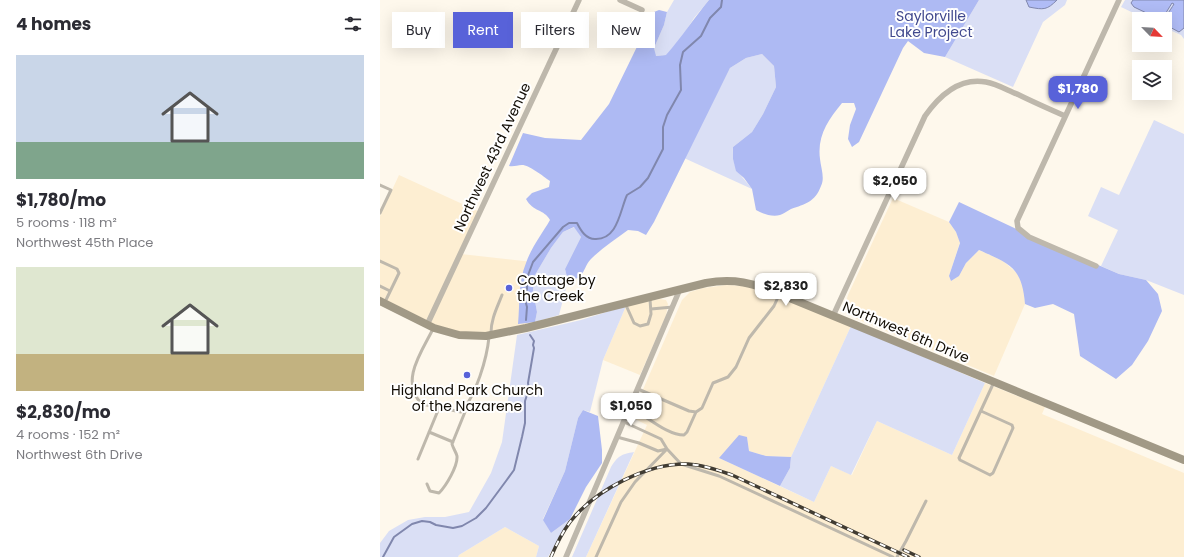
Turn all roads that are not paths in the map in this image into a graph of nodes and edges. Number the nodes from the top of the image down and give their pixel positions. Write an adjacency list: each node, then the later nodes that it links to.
1 (579, 0): 21 (street, Northwest 43rd Avenue)
2 (620, 0): 4 (street)
3 (1119, 0): 5 (street)
4 (642, 10)
5 (1065, 116): 9 (street); 20 (street)
6 (380, 185): 7 (lane)
7 (380, 213)
8 (380, 261): 12 (lane)
9 (1096, 266)
10 (380, 286): 12 (lane)
11 (680, 289): 13 (main road, Northwest 6th Drive); 15 (main road, Northwest 6th Drive); 18 (street)
12 (390, 291): 16 (lane)
13 (780, 294): 20 (main road, Northwest 6th Drive); 29 (lane)
14 (502, 295): 22 (lane)
15 (650, 297): 17 (main road, Northwest 6th Drive); 19 (lane)
16 (382, 302): 21 (main road, Northwest 6th Drive)
17 (625, 303): 19 (lane); 22 (main road, Northwest 6th Drive)
18 (673, 307): 19 (lane); 24 (street)
19 (651, 309)
20 (833, 316): 23 (main road, Northwest 6th Drive)
21 (430, 326): 22 (main road, Northwest 6th Drive); 26 (lane)
22 (490, 335): 25 (lane)
23 (994, 382): 28 (lane); 36 (main road, Northwest 6th Drive)
24 (638, 390): 27 (street); 29 (lane)
25 (467, 406): 26 (lane); 33 (lane)
26 (439, 408): 31 (lane)
27 (630, 408): 29 (lane); 30 (street)
28 (981, 411): 28 (lane)
29 (696, 412)
30 (624, 422): 32 (street); 34 (lane)
31 (429, 432): 33 (lane); 35 (lane)
32 (617, 437): 34 (lane); 39 (street)
33 (453, 442): 37 (lane)
34 (667, 449): 40 (lane); 41 (lane)
35 (418, 460)
36 (1184, 460)
37 (427, 484)
38 (926, 500): 42 (lane)
39 (566, 557)
40 (596, 557)
41 (893, 557)
42 (896, 557)

